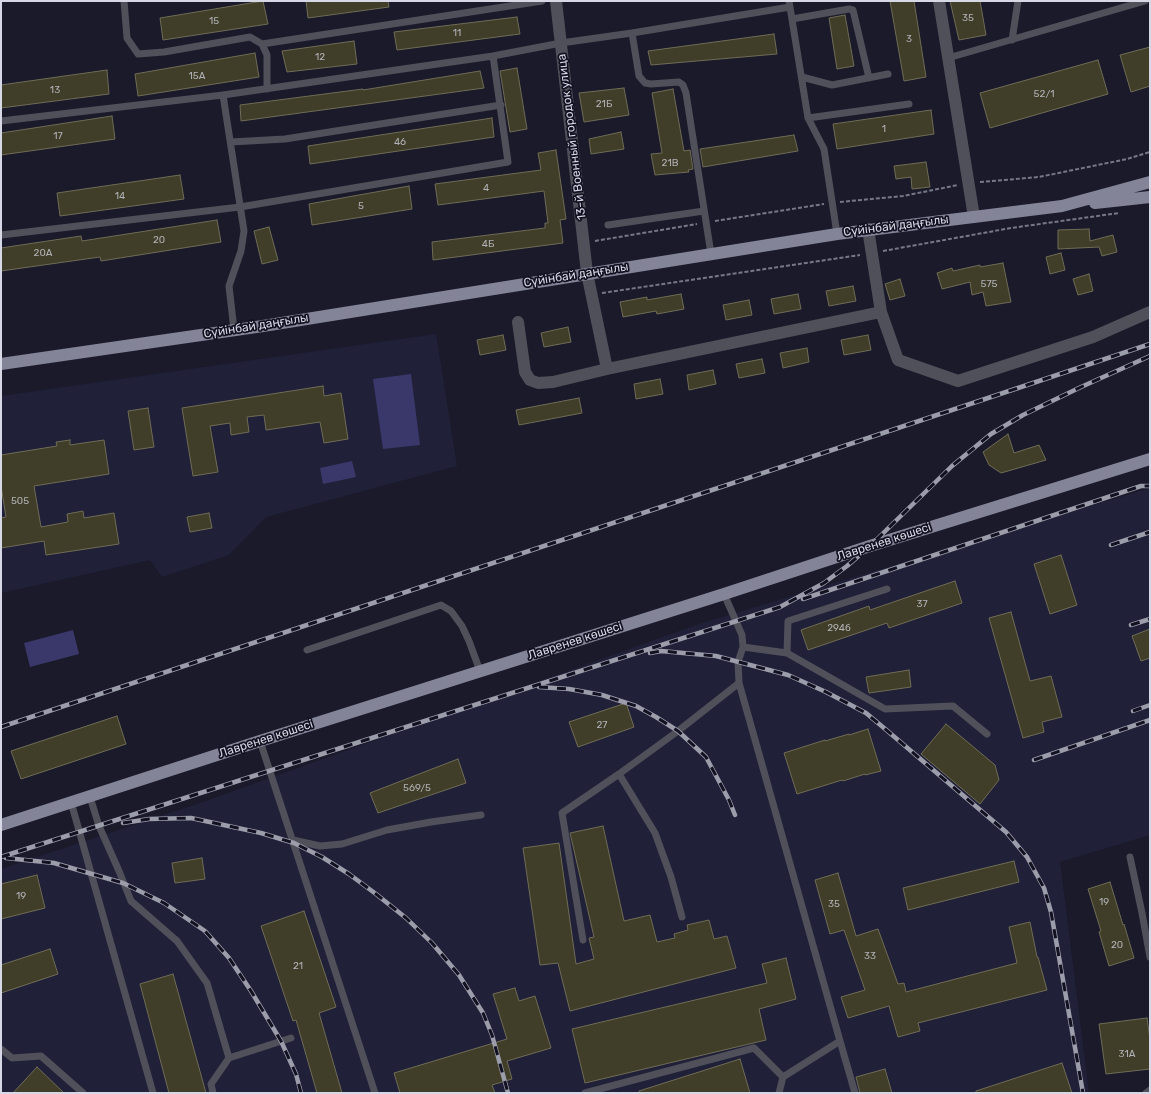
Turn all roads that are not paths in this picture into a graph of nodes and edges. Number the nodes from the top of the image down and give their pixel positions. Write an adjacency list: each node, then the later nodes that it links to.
1 (124, 1): 12 (lane)
2 (542, 1): 12 (lane)
3 (556, 1): 11 (street, 13-й Военный городок улица)
4 (939, 1): 14 (street)
5 (1018, 1): 10 (lane)
6 (1145, 1): 10 (lane)
7 (790, 4): 8 (lane); 9 (lane)
8 (792, 19): 16 (lane); 17 (lane)
9 (632, 33): 11 (lane); 29 (lane)
10 (1012, 40): 14 (lane)
11 (561, 43): 13 (lane); 36 (street, 13-й Военный городок улица)
12 (262, 44): 18 (lane)
13 (493, 56): 18 (lane); 21 (lane)
14 (948, 58): 30 (street)
15 (888, 74): 17 (lane)
16 (802, 78): 17 (lane); 22 (lane)
17 (869, 78)
18 (267, 89): 19 (lane)
19 (223, 94): 23 (lane); 24 (lane)
20 (909, 104): 22 (lane)
21 (501, 105): 24 (lane); 28 (lane)
22 (808, 118): 33 (lane)
23 (1, 121)
24 (231, 142): 28 (lane)
25 (1150, 182): 27 (main road, Сүйінбай даңғылы)
26 (1150, 197): 27 (main road)
27 (1062, 206): 30 (main road, Сүйінбай даңғылы)
28 (240, 207): 34 (lane); 40 (lane)
29 (704, 211): 31 (lane); 35 (lane)
30 (974, 217): 32 (main road, Сүйінбай даңғылы)
31 (608, 225)
32 (868, 229): 33 (main road, Сүйінбай даңғылы); 37 (street)
33 (837, 234): 35 (main road, Сүйінбай даңғылы)
34 (1, 236)
35 (711, 254): 36 (main road, Сүйінбай даңғылы)
36 (587, 273): 40 (main road, Сүйінбай даңғылы); 42 (street, 13-й Военный городок улица)
37 (881, 312): 38 (street); 42 (street)
38 (1150, 312)
39 (518, 322): 42 (street)
40 (234, 330): 41 (main road, Сүйінбай даңғылы)
41 (1, 364)
42 (607, 369)
43 (1150, 459): 45 (main road, Лавренев көшесі)
44 (887, 589): 48 (lane)
45 (724, 594): 46 (lane); 49 (main road, Лавренев көшесі)
46 (743, 647): 48 (lane); 50 (lane)
47 (307, 650): 49 (lane)
48 (787, 654): 51 (lane)
49 (480, 671): 52 (main road, Лавренев көшесі)
50 (739, 682): 53 (lane); 64 (lane)
51 (987, 734)
52 (260, 741): 54 (main road, Лавренев көшесі); 58 (lane)
53 (619, 774): 60 (lane); 61 (lane)
54 (90, 796): 55 (main road, Лавренев көшесі); 66 (lane)
55 (71, 802): 57 (main road, Лавренев көшесі); 70 (lane)
56 (481, 815): 58 (lane)
57 (1, 825)
58 (293, 840): 72 (lane)
59 (1130, 857): 62 (lane)
60 (682, 917)
61 (583, 940)
62 (1150, 957)
63 (291, 1038): 66 (lane)
64 (840, 1042): 67 (lane); 75 (lane)
65 (1, 1049): 69 (lane)
66 (229, 1058): 71 (lane)
67 (783, 1077): 73 (lane); 74 (lane)
68 (1150, 1090): 76 (lane)
69 (83, 1093)
70 (153, 1093)
71 (213, 1093)
72 (375, 1093)
73 (585, 1093)
74 (779, 1093)
75 (855, 1093)
76 (1146, 1093)

